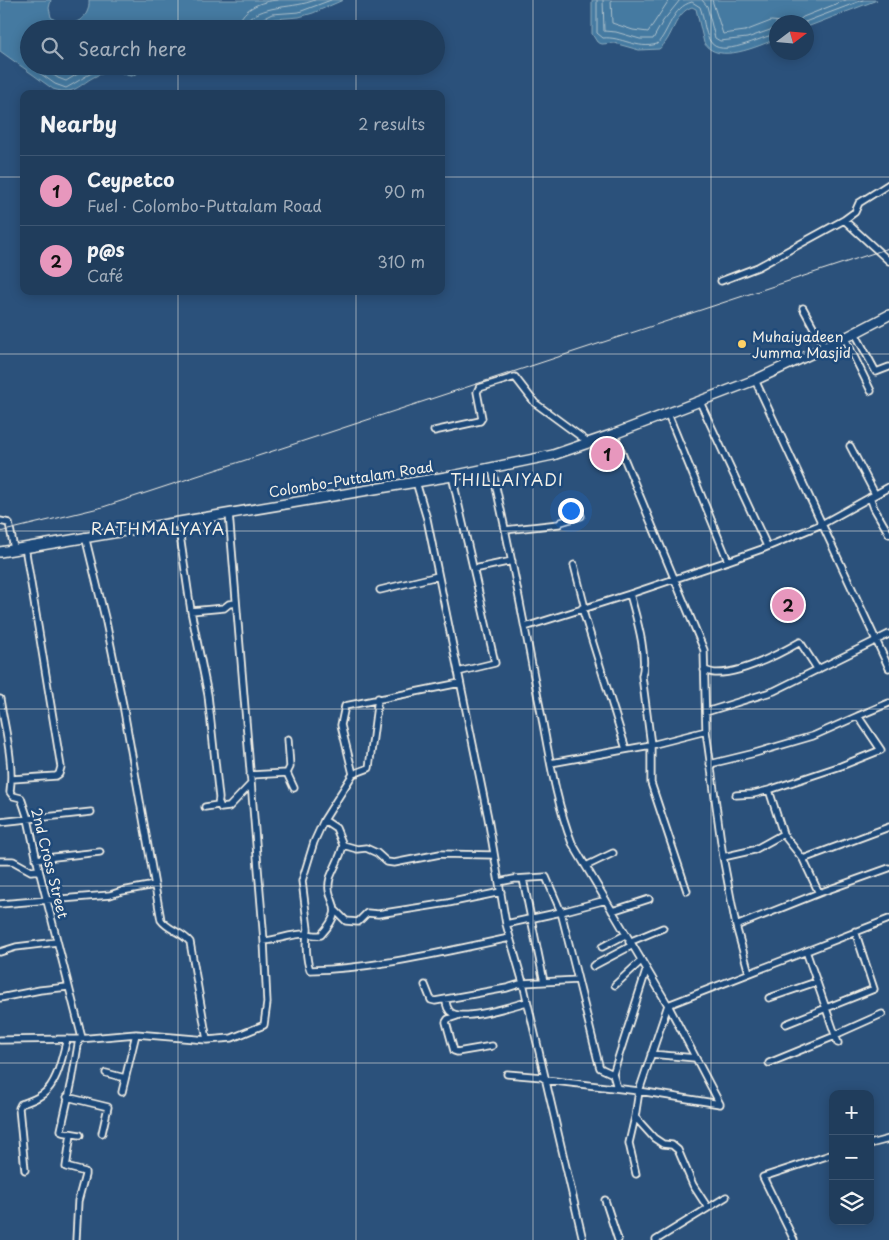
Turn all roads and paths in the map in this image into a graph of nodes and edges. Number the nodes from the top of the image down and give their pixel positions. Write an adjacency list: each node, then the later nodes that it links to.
1 (889, 184): 2 (street)
2 (844, 220): 3 (street); 4 (street)
3 (889, 261)
4 (722, 281)
5 (803, 308): 9 (street)
6 (889, 315): 7 (highway, Colombo-Puttalam Road)
7 (855, 333): 8 (highway, Colombo-Puttalam Road); 10 (street)
8 (845, 338): 9 (highway, Colombo-Puttalam Road); 12 (street)
9 (825, 348): 11 (highway, Colombo-Puttalam Road)
10 (889, 367)
11 (755, 380): 13 (highway, Colombo-Puttalam Road); 29 (street)
12 (871, 391)
13 (700, 402): 14 (highway, Colombo-Puttalam Road); 33 (street)
14 (668, 414): 16 (highway, Colombo-Puttalam Road); 38 (street)
15 (434, 431): 17 (street)
16 (614, 434): 17 (highway, Colombo-Puttalam Road); 42 (street)
17 (588, 442): 20 (highway, Colombo-Puttalam Road)
18 (850, 446): 24 (street)
19 (787, 448): 29 (street)
20 (492, 469): 21 (highway, Colombo-Puttalam Road); 30 (street)
21 (452, 476): 22 (highway, Colombo-Puttalam Road); 40 (street)
22 (416, 482): 25 (highway, Colombo-Puttalam Road); 41 (street)
23 (889, 487): 24 (street)
24 (873, 496): 29 (street); 31 (street)
25 (229, 513): 28 (highway, Colombo-Puttalam Road); 45 (street)
26 (581, 516): 30 (street)
27 (0, 521): 35 (street)
28 (178, 522): 32 (highway, Colombo-Puttalam Road); 47 (street)
29 (822, 524): 33 (street); 50 (street)
30 (505, 530): 37 (street)
31 (889, 534)
32 (85, 536): 34 (highway, Colombo-Puttalam Road); 96 (street)
33 (767, 546): 38 (street)
34 (25, 547): 35 (highway, Colombo-Puttalam Road); 70 (street)
35 (14, 549): 36 (highway, Colombo-Puttalam Road)
36 (0, 552)
37 (512, 561): 40 (street); 48 (street)
38 (728, 561): 42 (street)
39 (574, 565): 46 (street)
40 (474, 569): 54 (street)
41 (438, 576): 43 (street); 54 (street)
42 (674, 579): 44 (street); 52 (street)
43 (380, 590)
44 (630, 594): 46 (street); 63 (street)
45 (236, 603): 47 (street); 69 (street)
46 (584, 608): 48 (street); 64 (street)
47 (192, 611): 75 (street)
48 (525, 627): 65 (street)
49 (889, 634): 50 (street)
50 (876, 640): 51 (street); 53 (street)
51 (889, 668)
52 (704, 670): 53 (street); 59 (street)
53 (818, 670): 59 (street)
54 (458, 672): 55 (street)
55 (460, 683): 56 (street); 86 (street)
56 (378, 698): 68 (street); 68 (street)
57 (0, 699): 70 (street, 2nd Cross Street)
58 (889, 703): 60 (street)
59 (706, 712): 61 (street)
60 (858, 716): 66 (street); 73 (street)
61 (706, 731): 63 (street); 66 (street)
62 (288, 739): 67 (street)
63 (651, 745): 64 (street); 97 (street)
64 (626, 749): 65 (street)
65 (551, 763): 91 (street)
66 (710, 764): 87 (street)
67 (287, 773): 69 (street); 72 (street)
68 (353, 774): 79 (street)
69 (250, 775): 71 (street)
70 (12, 779): 78 (street, 2nd Cross Street)
71 (251, 784): 75 (street); 116 (street)
72 (294, 788)
73 (769, 790): 74 (street); 82 (street)
74 (736, 795)
75 (219, 803): 76 (street)
76 (205, 807)
77 (91, 812): 78 (street)
78 (28, 819): 80 (street); 88 (street, 2nd Cross Street)
79 (324, 820): 83 (street); 113 (street)
80 (0, 822)
81 (889, 826): 89 (street)
82 (783, 834): 87 (street); 89 (street)
83 (343, 845): 86 (street); 104 (street)
84 (100, 852): 88 (street)
85 (613, 853): 91 (street)
86 (493, 855): 95 (street)
87 (723, 857): 110 (street)
88 (36, 859): 93 (street, 2nd Cross Street)
89 (804, 859): 99 (street)
90 (0, 861): 93 (street)
91 (586, 866): 102 (street)
92 (889, 868): 99 (street)
93 (39, 870): 101 (street, 2nd Cross Street)
94 (523, 879): 95 (street); 106 (street); 107 (street)
95 (499, 882): 98 (street)
96 (155, 886): 101 (street); 147 (street)
97 (687, 891)
98 (501, 892): 104 (street); 109 (street)
99 (818, 893): 110 (street)
100 (649, 899): 105 (street)
101 (46, 900): 103 (street); 117 (street, 2nd Cross Street)
102 (606, 900): 105 (street); 106 (street)
103 (0, 904)
104 (336, 911): 113 (street)
105 (612, 911): 114 (street)
106 (561, 912): 107 (street); 126 (street)
107 (532, 918): 109 (street); 127 (street)
108 (889, 919): 112 (street)
109 (506, 924): 115 (street)
110 (736, 926): 125 (street)
111 (663, 928): 118 (street)
112 (855, 931): 120 (street); 138 (street)
113 (307, 934): 115 (street); 116 (street)
114 (625, 935): 118 (street); 119 (street)
115 (510, 938): 129 (street)
116 (264, 941): 147 (street)
117 (57, 942): 121 (street); 132 (street, 2nd Cross Street)
118 (630, 944): 122 (street); 123 (street)
119 (602, 947)
120 (806, 951): 125 (street); 128 (street)
121 (0, 952)
122 (641, 961): 124 (street); 131 (street)
123 (593, 966)
124 (646, 971): 137 (street); 154 (street)
125 (749, 973): 137 (street)
126 (578, 980): 127 (street); 154 (street)
127 (544, 982): 129 (street)
128 (816, 982): 134 (street); 138 (street)
129 (523, 983): 135 (street); 136 (street)
130 (424, 985): 135 (street)
131 (614, 985)
132 (68, 986): 133 (street); 143 (street, 2nd Cross Street)
133 (0, 998)
134 (769, 998)
135 (446, 1000): 140 (street)
136 (526, 1002): 140 (street); 156 (street)
137 (668, 1005): 149 (street); 150 (street)
138 (826, 1008): 141 (street); 144 (street)
139 (882, 1014): 144 (street)
140 (462, 1015): 148 (street)
141 (786, 1024)
142 (136, 1034): 143 (street); 147 (street); 155 (street)
143 (81, 1038): 145 (street); 160 (street)
144 (836, 1038): 151 (street)
145 (67, 1039): 146 (street); 168 (street)
146 (0, 1040)
147 (206, 1040)
148 (492, 1046)
149 (651, 1054): 150 (street); 158 (street)
150 (695, 1058): 158 (street)
151 (769, 1063)
152 (106, 1073): 155 (street)
153 (507, 1074): 156 (street)
154 (614, 1074): 157 (street)
155 (126, 1078): 159 (street)
156 (546, 1080): 157 (street); 174 (street)
157 (617, 1088): 158 (street)
158 (639, 1091): 161 (street)
159 (122, 1092)
160 (67, 1097): 162 (street); 163 (street)
161 (635, 1116): 169 (street); 172 (street)
162 (102, 1133)
163 (71, 1134): 164 (street); 173 (street)
164 (80, 1135)
165 (889, 1139): 166 (street)
166 (874, 1143)
167 (829, 1155): 177 (street)
168 (26, 1170)
169 (636, 1174)
170 (726, 1197): 172 (street)
171 (605, 1200): 175 (street)
172 (708, 1208): 176 (street)
173 (76, 1240)
174 (583, 1240)
175 (618, 1240)
176 (656, 1240)
177 (794, 1240)

